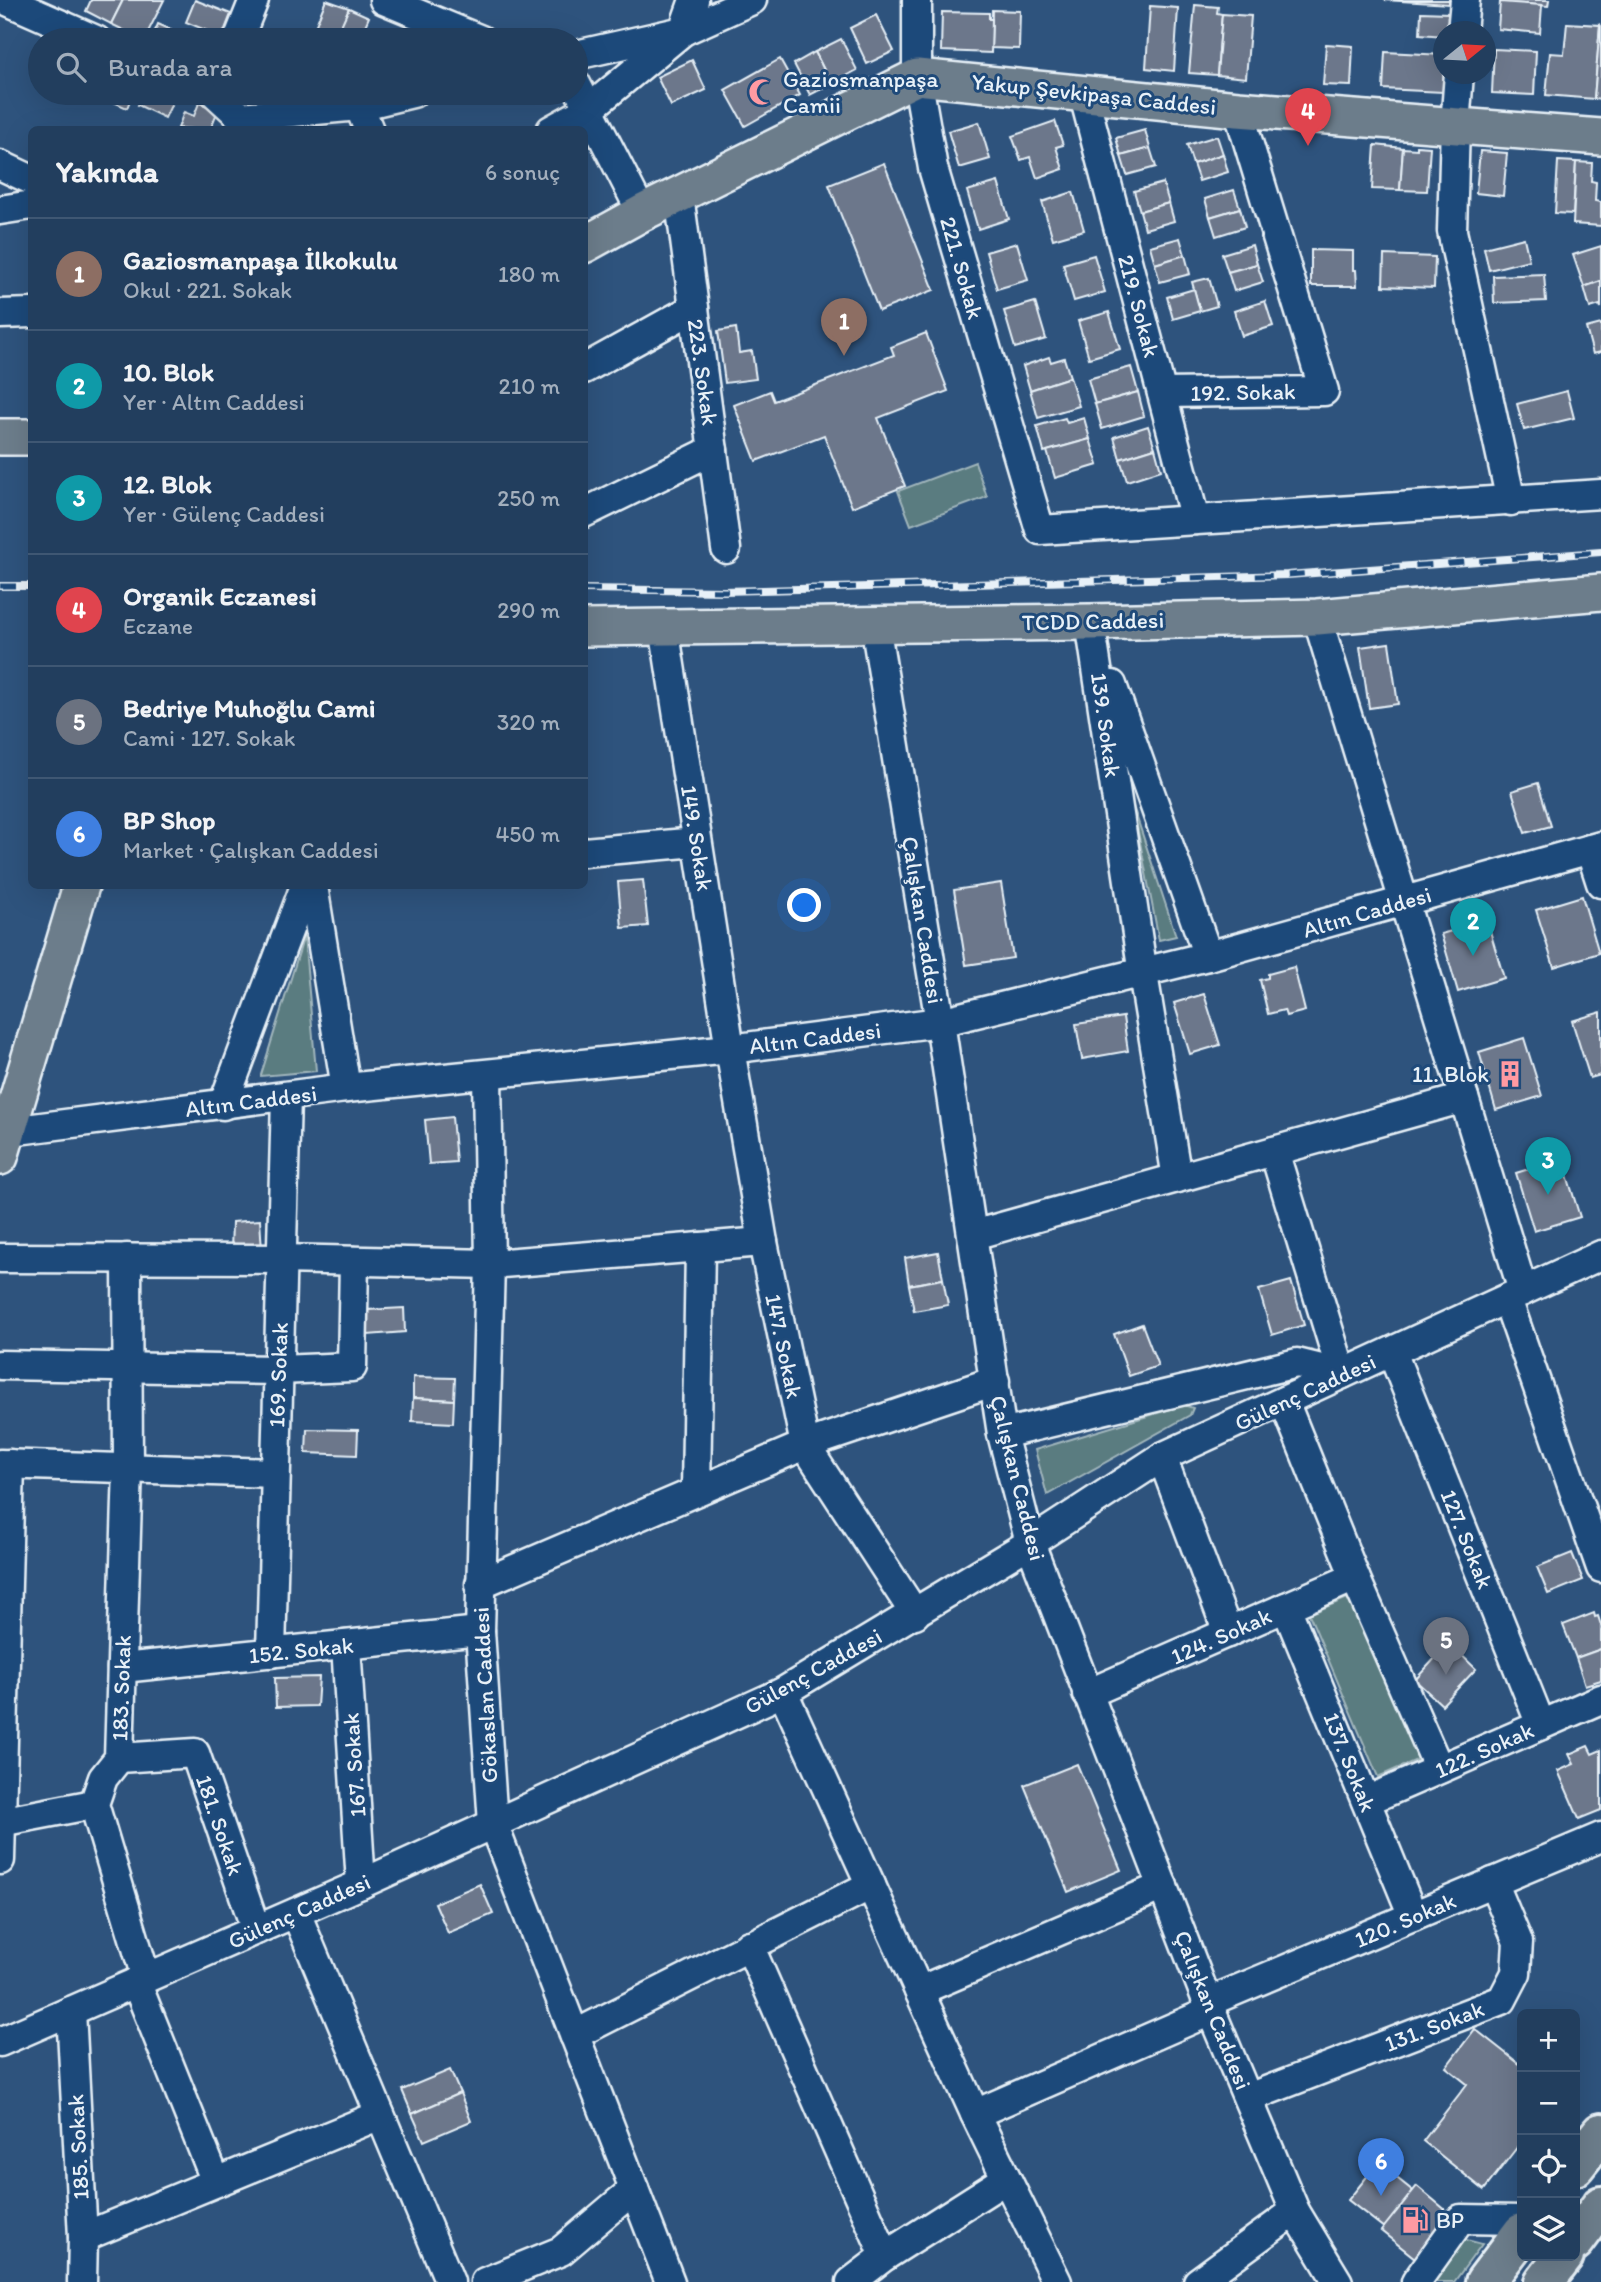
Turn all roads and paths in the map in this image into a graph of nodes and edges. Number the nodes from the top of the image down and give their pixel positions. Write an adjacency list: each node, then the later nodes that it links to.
1 (5, 0): 9 (street)
2 (254, 0): 10 (street)
3 (384, 0): 11 (street)
4 (694, 0): 12 (street)
5 (752, 0): 12 (street)
6 (917, 0): 14 (street, 221. Sokak)
7 (1465, 0): 8 (street)
8 (1463, 21)
9 (69, 28)
10 (242, 28)
11 (452, 28)
12 (683, 31): 13 (street); 20 (street)
13 (588, 52)
14 (917, 76): 16 (main road, Yakup Şevkipaşa Caddesi); 29 (main road); 45 (street, 221. Sokak)
15 (1458, 84): 24 (street)
16 (1083, 92): 21 (main road, Yakup Şevkipaşa Caddesi); 38 (street, 219. Sokak)
17 (224, 105): 23 (street)
18 (389, 105): 22 (street)
19 (587, 105): 20 (street)
20 (589, 109): 25 (street); 32 (street)
21 (1238, 109): 24 (main road, Yakup Şevkipaşa Caddesi); 38 (street, 192. Sokak)
22 (364, 118): 23 (street)
23 (237, 123)
24 (1455, 125): 26 (main road, Yakup Şevkipaşa Caddesi); 43 (street)
25 (558, 126)
26 (1601, 138)
27 (0, 165): 28 (street)
28 (28, 178)
29 (679, 195): 32 (main road); 34 (street, 223. Sokak)
30 (28, 206): 31 (street)
31 (0, 210)
32 (642, 213): 33 (main road)
33 (588, 243)
34 (694, 308): 37 (street); 41 (street, 223. Sokak)
35 (28, 313): 36 (street)
36 (0, 314)
37 (588, 367)
38 (1162, 393): 45 (street, 219. Sokak)
39 (28, 437): 40 (main road)
40 (0, 438)
41 (713, 450): 44 (street); 46 (street, 223. Sokak)
42 (1601, 494): 43 (street)
43 (1511, 501): 45 (street)
44 (588, 511)
45 (1195, 520)
46 (726, 550)
47 (1599, 598): 48 (main road, TCDD Caddesi)
48 (1317, 617): 49 (main road, TCDD Caddesi); 60 (street)
49 (1090, 622): 50 (main road, TCDD Caddesi); 61 (street, 139. Sokak); 62 (street, 139. Sokak)
50 (874, 624): 51 (main road, TCDD Caddesi); 63 (street, Çalışkan Caddesi)
51 (664, 627): 52 (main road, TCDD Caddesi); 53 (street, 149. Sokak)
52 (588, 628)
53 (697, 842): 55 (street); 64 (street, 149. Sokak)
54 (1595, 848): 56 (street); 60 (street, Altın Caddesi)
55 (588, 852)
56 (1601, 883)
57 (80, 889): 70 (main road)
58 (304, 889): 69 (street)
59 (313, 889): 66 (street)
60 (1404, 901): 61 (street, Altın Caddesi); 68 (street)
61 (1208, 956): 62 (street, Altın Caddesi)
62 (1143, 974): 63 (street, Altın Caddesi); 72 (street, 139. Sokak)
63 (940, 1023): 64 (street, Altın Caddesi); 73 (street, Çalışkan Caddesi)
64 (730, 1049): 65 (street, Altın Caddesi); 74 (street, 147. Sokak)
65 (487, 1075): 66 (street, Altın Caddesi); 81 (street, Gökaslan Caddesi)
66 (346, 1088): 67 (street, Altın Caddesi)
67 (286, 1097): 69 (street, Altın Caddesi); 79 (street, 169. Sokak)
68 (1464, 1098): 71 (street); 82 (street)
69 (223, 1105): 70 (street, Altın Caddesi)
70 (5, 1144)
71 (1274, 1151): 72 (street); 87 (street)
72 (1178, 1178): 73 (street)
73 (973, 1235): 88 (street, Çalışkan Caddesi)
74 (763, 1242): 75 (street); 91 (street, 147. Sokak)
75 (700, 1247): 81 (street); 96 (street)
76 (1601, 1255): 82 (street, Gülenç Caddesi)
77 (0, 1258): 78 (street)
78 (127, 1258): 79 (street); 85 (street, 183. Sokak)
79 (282, 1259): 80 (street); 86 (street, 169. Sokak)
80 (354, 1261): 81 (street); 86 (street)
81 (490, 1264): 100 (street, Gökaslan Caddesi)
82 (1515, 1295): 83 (street, Gülenç Caddesi); 98 (street)
83 (1392, 1352): 87 (street, Gülenç Caddesi); 111 (street, 127. Sokak)
84 (0, 1365): 85 (street)
85 (128, 1367): 86 (street); 94 (street, 183. Sokak)
86 (278, 1370): 95 (street, 169. Sokak)
87 (1342, 1374): 89 (street, Gülenç Caddesi); 90 (street)
88 (995, 1381): 90 (street, Çalışkan Caddesi); 91 (street)
89 (1284, 1401): 92 (street, Gülenç Caddesi); 99 (street)
90 (1002, 1434): 97 (street, Çalışkan Caddesi)
91 (804, 1444): 96 (street); 102 (street, 147. Sokak)
92 (1162, 1457): 97 (street, Gülenç Caddesi); 104 (street)
93 (5, 1464): 94 (street); 116 (street)
94 (128, 1467): 95 (street); 107 (street, 183. Sokak)
95 (275, 1473): 106 (street, 169. Sokak)
96 (696, 1490): 100 (street)
97 (1030, 1544): 102 (street, Gülenç Caddesi); 109 (street, Çalışkan Caddesi)
98 (1601, 1568)
99 (1355, 1577): 101 (street, 124. Sokak); 113 (street)
100 (480, 1584): 103 (street, Gökaslan Caddesi)
101 (1286, 1607): 104 (street, 124. Sokak); 114 (street, 137. Sokak)
102 (915, 1614): 108 (street, Gülenç Caddesi)
103 (480, 1631): 105 (street, 152. Sokak); 117 (street, Gökaslan Caddesi)
104 (1228, 1633): 109 (street, 124. Sokak)
105 (346, 1645): 106 (street, 152. Sokak); 121 (street, 167. Sokak)
106 (271, 1653): 107 (street, 152. Sokak)
107 (122, 1668): 112 (street, 183. Sokak)
108 (783, 1692): 117 (street, Gülenç Caddesi); 122 (street)
109 (1087, 1694): 123 (street, Çalışkan Caddesi)
110 (1601, 1699): 111 (street, 122. Sokak)
111 (1541, 1725): 113 (street, 122. Sokak)
112 (119, 1758): 115 (street, 183. Sokak); 126 (street, 181. Sokak)
113 (1439, 1769): 114 (street, 122. Sokak)
114 (1366, 1801): 125 (street, 137. Sokak)
115 (94, 1804): 116 (street); 128 (street)
116 (0, 1822): 119 (street)
117 (493, 1824): 121 (street, Gülenç Caddesi); 132 (street, Gökaslan Caddesi)
118 (1601, 1837): 120 (street, 120. Sokak)
119 (0, 1860)
120 (1493, 1882): 125 (street, 120. Sokak); 134 (street, 131. Sokak)
121 (361, 1884): 124 (street, Gülenç Caddesi)
122 (871, 1885): 127 (street); 129 (street)
123 (1163, 1886): 129 (street); 130 (street, Çalışkan Caddesi)
124 (296, 1913): 126 (street, Gülenç Caddesi); 136 (street)
125 (1413, 1916): 130 (street, 120. Sokak)
126 (256, 1930): 128 (street, Gülenç Caddesi)
127 (750, 1945): 132 (street); 149 (street)
128 (141, 1980): 131 (street, Gülenç Caddesi); 140 (street)
129 (919, 1990): 135 (street)
130 (1210, 2007): 134 (street, Çalışkan Caddesi); 135 (street, 120. Sokak)
131 (71, 2011): 133 (street, Gülenç Caddesi); 146 (street, 185. Sokak)
132 (574, 2035): 141 (street, Gökaslan Caddesi)
133 (0, 2042)
134 (1248, 2098): 143 (street, Çalışkan Caddesi)
135 (975, 2114): 139 (street)
136 (380, 2115): 140 (street); 153 (street)
137 (1601, 2133): 138 (highway)
138 (1580, 2160)
139 (1006, 2179): 149 (street); 151 (street)
140 (216, 2182): 146 (street)
141 (634, 2189): 148 (street); 156 (street, Gökaslan Caddesi)
142 (1601, 2206): 145 (highway)
143 (1295, 2211): 158 (street); 159 (street, Çalışkan Caddesi)
144 (1517, 2220): 160 (street)
145 (1580, 2234)
146 (83, 2237): 152 (street, 185. Sokak)
147 (1517, 2240): 161 (highway)
148 (561, 2250): 154 (street); 155 (street)
149 (885, 2256): 157 (street)
150 (1559, 2261): 162 (highway)
151 (1048, 2278)
152 (82, 2282)
153 (450, 2282)
154 (485, 2282)
155 (520, 2282)
156 (670, 2282)
157 (850, 2282)
158 (1198, 2282)
159 (1338, 2282)
160 (1416, 2282)
161 (1485, 2282)
162 (1544, 2282)

